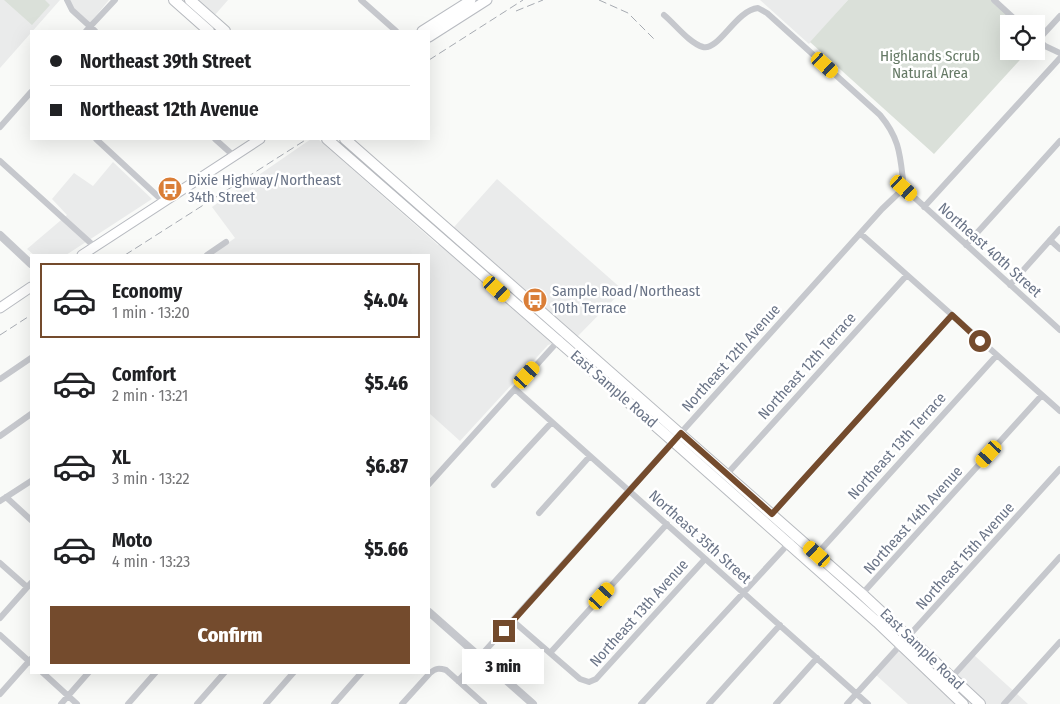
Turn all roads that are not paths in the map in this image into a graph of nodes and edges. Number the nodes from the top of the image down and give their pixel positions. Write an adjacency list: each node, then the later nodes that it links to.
1 (66, 0): 12 (street)
2 (115, 0): 12 (street)
3 (174, 0): 13 (main road)
4 (190, 0): 14 (main road)
5 (361, 0): 15 (street)
6 (471, 0): 16 (main road)
7 (487, 0): 18 (main road)
8 (994, 0): 10 (street)
9 (664, 15): 32 (street)
10 (1010, 15)
11 (1060, 16): 17 (street)
12 (91, 30)
13 (208, 30)
14 (224, 30)
15 (395, 30)
16 (424, 30)
17 (1045, 31)
18 (430, 37)
19 (1045, 46): 20 (street)
20 (1060, 53)
21 (1060, 58): 34 (street)
22 (30, 93): 23 (street)
23 (0, 127)
24 (97, 140): 33 (street)
25 (216, 140): 30 (street)
26 (258, 140): 30 (main road)
27 (328, 140): 35 (main road, East Sample Road)
28 (346, 140): 36 (main road, East Sample Road)
29 (1060, 141): 42 (street)
30 (234, 156): 33 (main road)
31 (0, 161): 43 (street)
32 (904, 188): 34 (street, Northeast 40th Street); 38 (street, Northeast 12th Avenue)
33 (164, 202): 43 (main road)
34 (924, 207): 42 (street, Northeast 40th Street)
35 (415, 216): 36 (main road); 54 (main road, East Sample Road)
36 (433, 217): 53 (main road, East Sample Road)
37 (1060, 229): 40 (street)
38 (861, 234): 48 (street); 66 (street, Northeast 12th Avenue)
39 (0, 235): 47 (street)
40 (1050, 240): 44 (street); 49 (street)
41 (226, 242): 46 (street)
42 (966, 244): 49 (street, Northeast 40th Street)
43 (95, 247): 45 (main road)
44 (1060, 249)
45 (84, 254)
46 (208, 254)
47 (30, 263)
48 (906, 275): 52 (street); 71 (street, Northeast 12th Terrace)
49 (1010, 285): 55 (street, Northeast 40th Street)
50 (30, 288): 51 (main road)
51 (0, 308)
52 (952, 315): 58 (street); 78 (street)
53 (561, 328): 54 (main road); 56 (main road, East Sample Road)
54 (546, 330): 57 (main road, East Sample Road)
55 (1060, 330)
56 (573, 338): 57 (street); 66 (main road, East Sample Road)
57 (558, 340): 61 (street); 68 (main road, East Sample Road)
58 (997, 355): 62 (street); 84 (street, Northeast 13th Terrace)
59 (30, 359): 60 (street)
60 (0, 379)
61 (515, 389): 65 (street, Northeast 35th Street); 73 (street)
62 (1042, 395): 63 (street); 90 (street, Northeast 14th Avenue)
63 (1060, 411)
64 (30, 415): 67 (street)
65 (552, 422): 69 (street, Northeast 35th Street); 74 (street)
66 (681, 433): 68 (street, Northeast 12th Avenue); 71 (main road, East Sample Road)
67 (0, 436)
68 (673, 441): 75 (street, Northeast 12th Avenue); 79 (main road, East Sample Road)
69 (590, 456): 75 (street, Northeast 35th Street); 77 (street)
70 (1060, 469): 96 (street, Northeast 15th Avenue)
71 (727, 474): 78 (main road, East Sample Road)
72 (30, 482): 76 (street)
73 (430, 483)
74 (494, 485)
75 (628, 490): 81 (street, Northeast 35th Street); 93 (street, Northeast 12th Avenue)
76 (3, 499): 80 (street)
77 (539, 513)
78 (772, 514): 79 (street); 82 (main road, East Sample Road)
79 (757, 515): 83 (main road, East Sample Road)
80 (30, 519)
81 (667, 524): 86 (street, Northeast 35th Street); 99 (street)
82 (802, 541): 83 (street); 84 (main road, East Sample Road)
83 (788, 543): 89 (street); 98 (main road, East Sample Road)
84 (817, 554): 90 (main road, East Sample Road)
85 (1060, 558): 110 (street)
86 (705, 559): 89 (street, Northeast 35th Street); 99 (street, Northeast 13th Avenue)
87 (0, 563): 88 (street)
88 (29, 585): 92 (street)
89 (742, 591): 94 (street, Northeast 35th Street); 126 (street)
90 (862, 594): 96 (main road, East Sample Road)
91 (430, 613): 100 (street)
92 (0, 618)
93 (513, 620): 99 (street); 100 (street, Northeast 12th Avenue)
94 (780, 625): 101 (street, Northeast 35th Street); 127 (street)
95 (0, 635): 102 (street)
96 (908, 637): 98 (street, Northeast 15th Avenue); 110 (main road, East Sample Road)
97 (1060, 642): 133 (street)
98 (901, 646): 113 (street, Northeast 15th Avenue); 131 (main road, East Sample Road)
99 (550, 653)
100 (480, 656): 111 (street, Northeast 12th Avenue); 125 (street)
101 (817, 658): 113 (street, Northeast 35th Street); 128 (street)
102 (30, 660)
103 (30, 662): 112 (street)
104 (44, 674): 114 (street)
105 (87, 674): 114 (street)
106 (154, 674): 118 (street)
107 (223, 674): 119 (street)
108 (292, 674): 120 (street)
109 (360, 674): 121 (street)
110 (951, 678): 132 (main road, East Sample Road)
111 (458, 681): 115 (street); 122 (street)
112 (0, 694)
113 (856, 694): 129 (street, Northeast 15th Avenue); 130 (street, Northeast 35th Street)
114 (68, 696): 116 (street); 117 (street)
115 (476, 697): 123 (street); 124 (street)
116 (60, 704)
117 (77, 704)
118 (128, 704)
119 (197, 704)
120 (266, 704)
121 (334, 704)
122 (402, 704)
123 (470, 704)
124 (484, 704)
125 (533, 704)
126 (641, 704)
127 (709, 704)
128 (776, 704)
129 (847, 704)
130 (868, 704)
131 (963, 704)
132 (980, 704)
133 (1004, 704)

